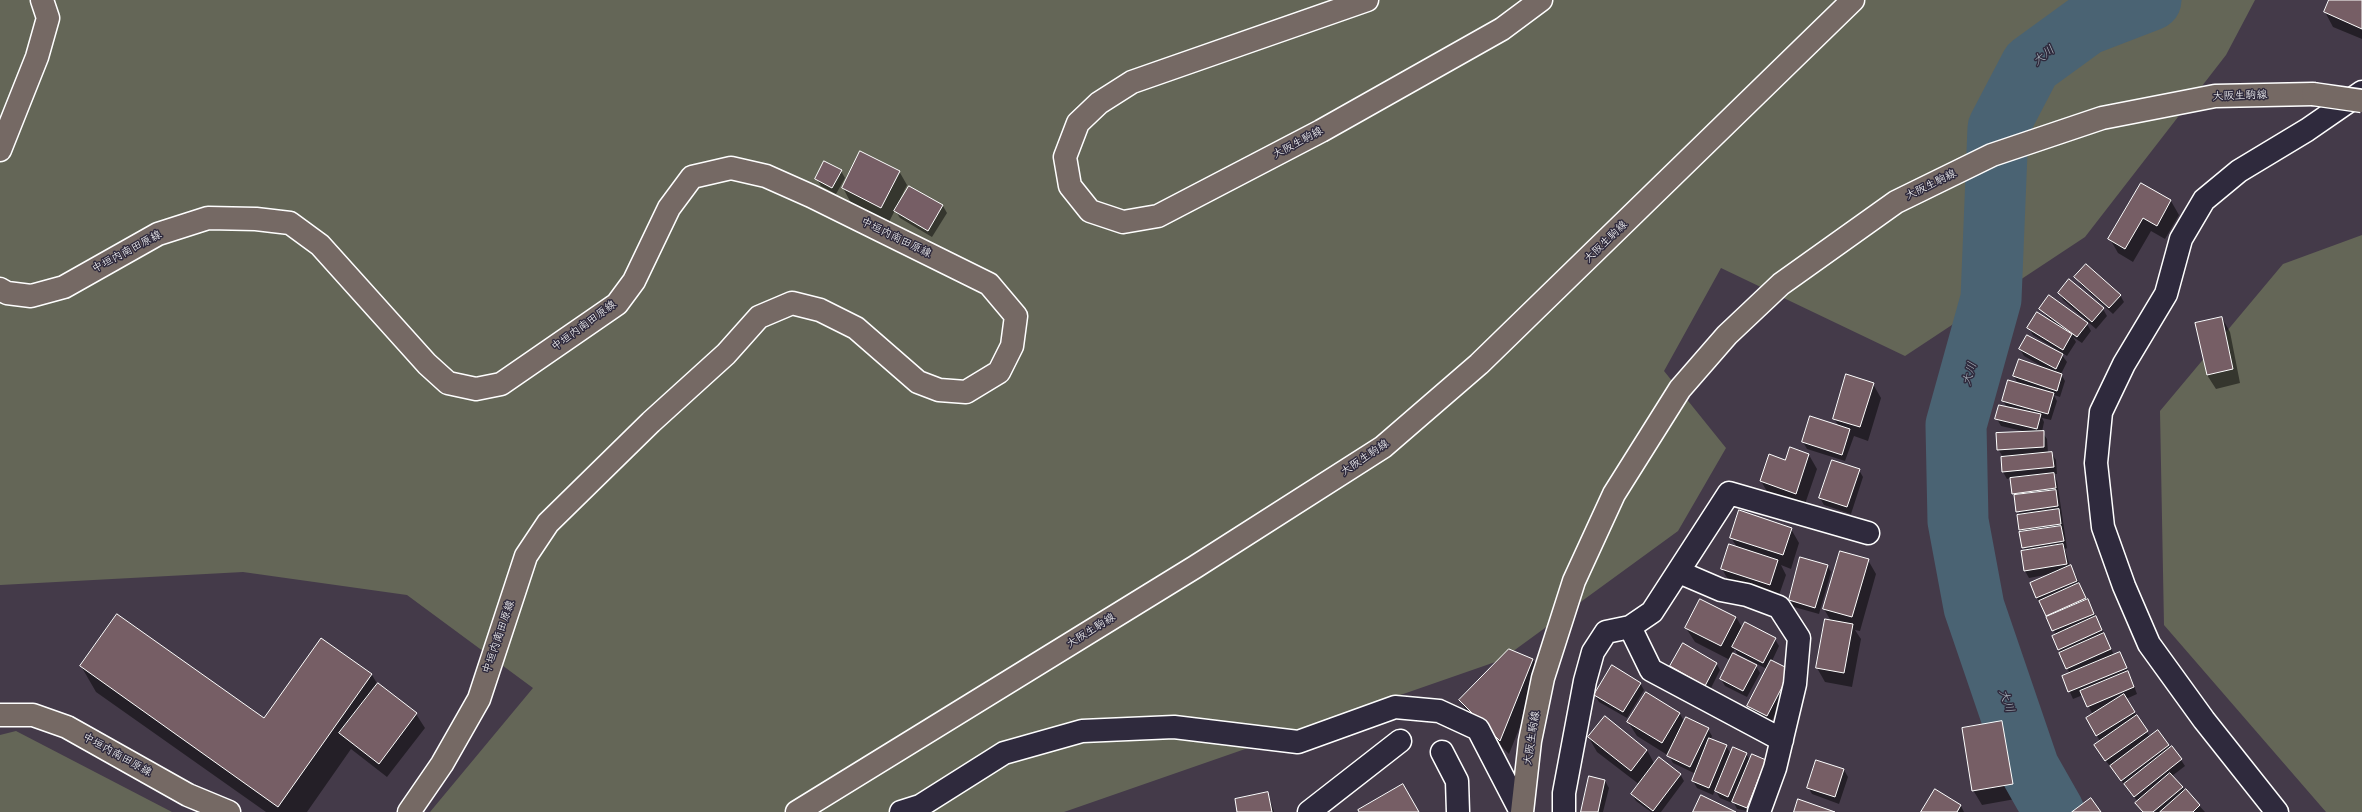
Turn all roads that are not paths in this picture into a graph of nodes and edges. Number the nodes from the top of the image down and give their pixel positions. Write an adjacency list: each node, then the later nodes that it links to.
1 (42, 0): 7 (main road)
2 (1367, 0): 3 (main road, 大阪生駒線)
3 (1542, 0)
4 (1853, 0): 18 (main road, 大阪生駒線)
5 (2362, 92): 25 (street)
6 (2362, 101): 22 (main road, 大阪生駒線, bridge)
7 (0, 150)
8 (0, 289): 17 (main road, 中垣内南田原線)
9 (1868, 533): 10 (street)
10 (1679, 572): 11 (street); 13 (street)
11 (1630, 627): 13 (street); 23 (street)
12 (0, 715): 16 (main road, 中垣内南田原線)
13 (1782, 740): 24 (street)
14 (1400, 741): 20 (street)
15 (1442, 752): 21 (street)
16 (229, 812)
17 (409, 812)
18 (797, 812)
19 (901, 812): 22 (street)
20 (1309, 812)
21 (1458, 812)
22 (1521, 812)
23 (1564, 812)
24 (1759, 812)
25 (2277, 812)

